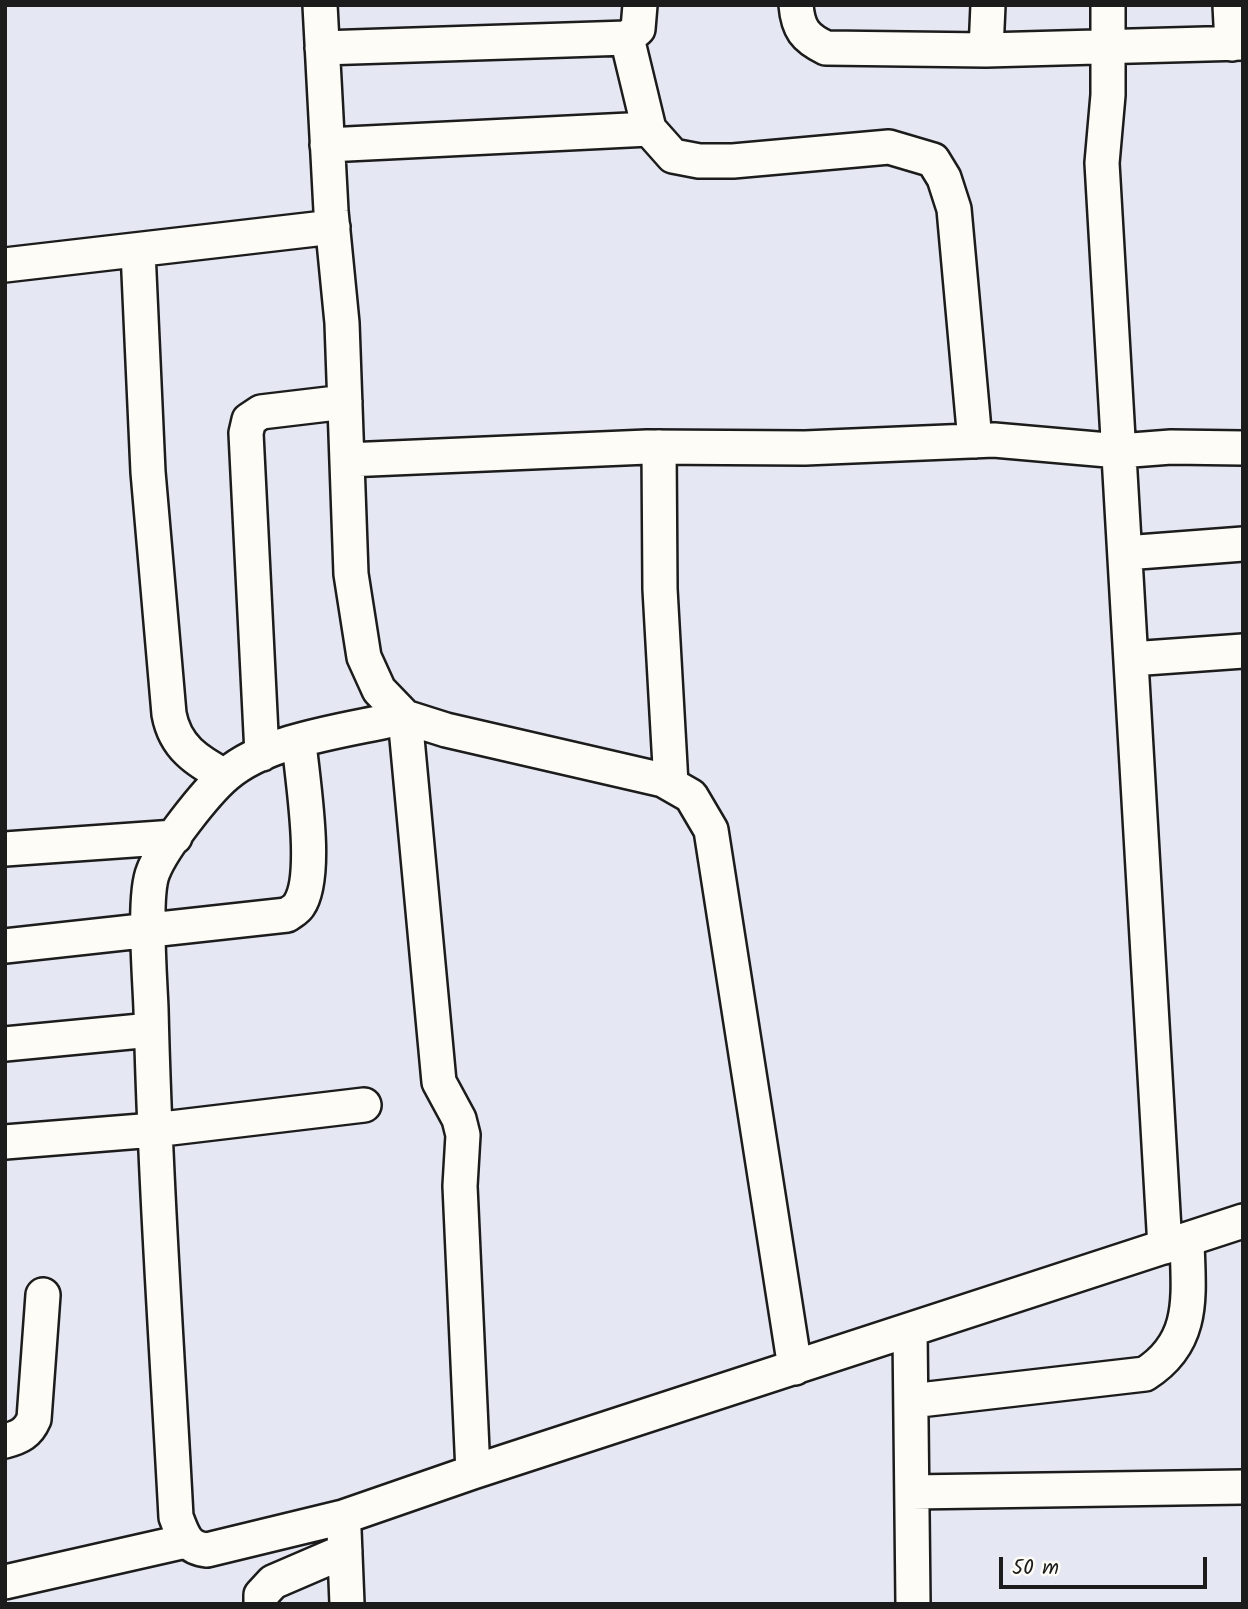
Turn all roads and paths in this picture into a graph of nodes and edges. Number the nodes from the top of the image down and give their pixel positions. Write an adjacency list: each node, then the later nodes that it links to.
1 (320, 5): 9 (street)
2 (640, 5): 7 (street)
3 (796, 5): 11 (street)
4 (988, 5): 11 (street)
5 (1108, 5): 10 (street)
6 (1230, 5): 8 (street)
7 (626, 38): 9 (street); 12 (street)
8 (1237, 44): 10 (street)
9 (322, 48): 13 (street)
10 (1108, 49): 11 (street); 21 (street)
11 (986, 50)
12 (649, 129): 13 (street); 18 (street)
13 (327, 145): 14 (street)
14 (333, 227): 15 (street); 17 (street)
15 (138, 251): 16 (street); 30 (street)
16 (5, 265)
17 (345, 402): 22 (street); 29 (street)
18 (975, 441): 19 (street); 21 (street)
19 (659, 447): 22 (street); 31 (street)
20 (1243, 447): 21 (street)
21 (1119, 451): 24 (street)
22 (347, 460): 27 (street)
23 (1243, 544): 24 (street)
24 (1125, 553): 26 (street)
25 (1243, 652): 26 (street)
26 (1131, 659): 42 (street)
27 (405, 717): 28 (street); 31 (street); 48 (street)
28 (299, 742): 29 (street); 34 (street)
29 (262, 754): 30 (street)
30 (225, 776): 32 (street)
31 (671, 784): 45 (street)
32 (174, 837): 33 (street); 34 (street)
33 (5, 849)
34 (149, 930): 35 (street); 36 (street)
35 (5, 946)
36 (151, 1030): 37 (street); 39 (street)
37 (5, 1044)
38 (364, 1105): 39 (street)
39 (155, 1130): 40 (street); 52 (street)
40 (5, 1142)
41 (1243, 1221): 42 (street)
42 (1176, 1243): 44 (street); 46 (street)
43 (43, 1295): 47 (street)
44 (910, 1331): 45 (street); 46 (street)
45 (795, 1368): 48 (street)
46 (911, 1401): 50 (street)
47 (5, 1441)
48 (472, 1472): 51 (street)
49 (1243, 1487): 50 (street)
50 (912, 1492): 57 (street)
51 (343, 1517): 52 (street); 53 (street)
52 (186, 1541): 54 (street)
53 (345, 1550): 55 (street); 56 (street)
54 (5, 1582)
55 (261, 1604)
56 (347, 1604)
57 (913, 1604)

